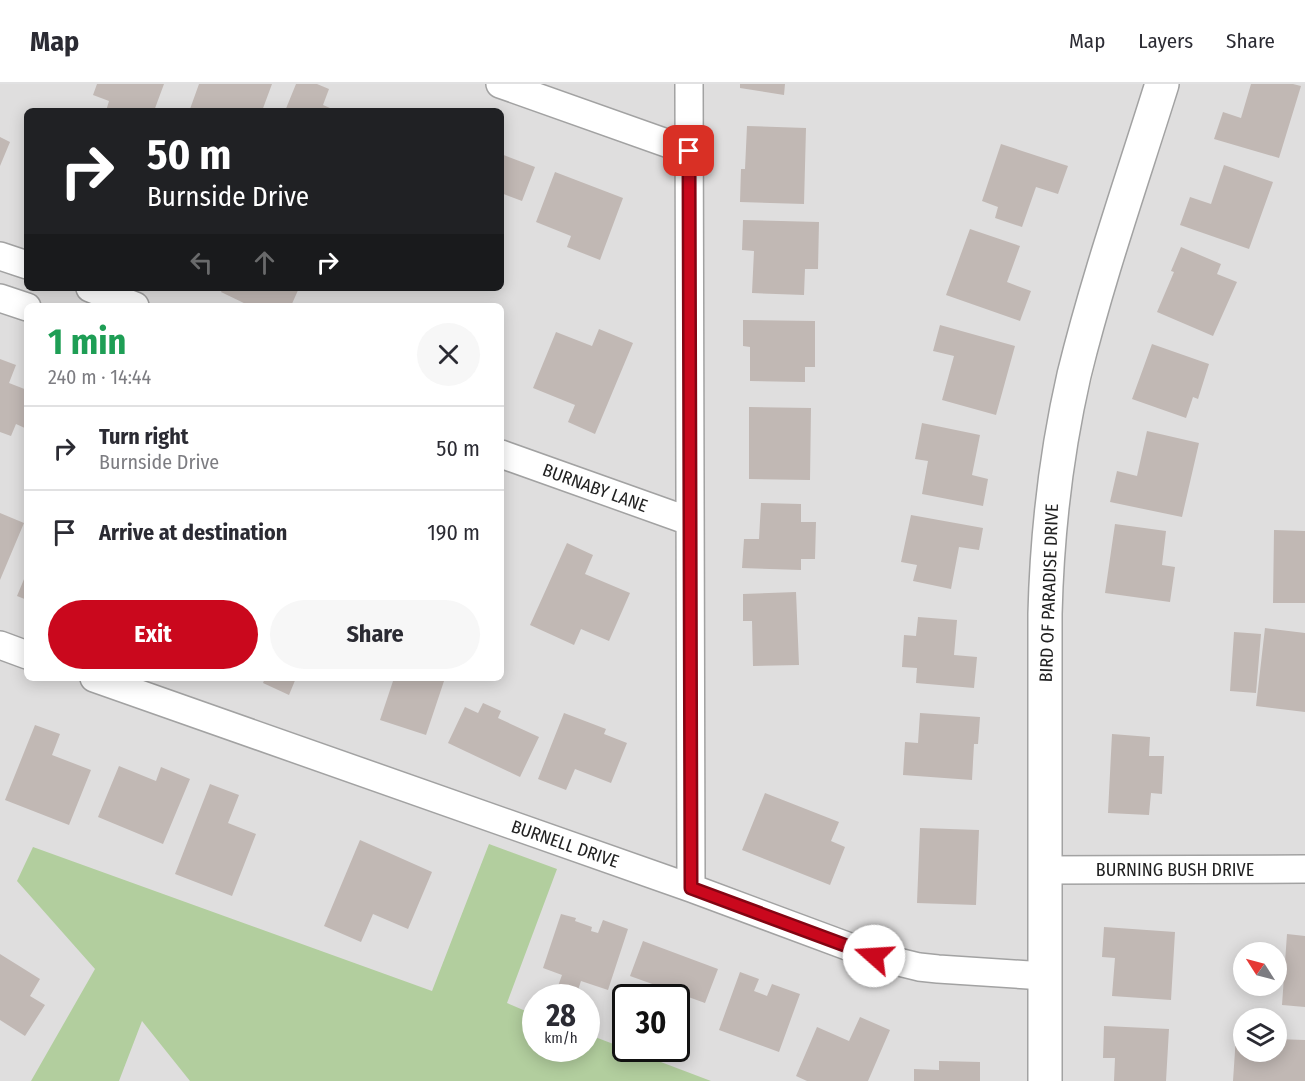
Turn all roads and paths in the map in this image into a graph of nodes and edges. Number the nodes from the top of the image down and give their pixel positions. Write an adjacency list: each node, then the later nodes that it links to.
1 (500, 84): 4 (street)
2 (689, 84): 4 (street)
3 (1162, 84): 17 (street, BIRD OF PARADISE DRIVE)
4 (689, 151): 12 (street)
5 (0, 256): 6 (street)
6 (24, 265)
7 (98, 291): 9 (street)
8 (0, 298): 10 (street)
9 (128, 303)
10 (24, 306)
11 (504, 455): 12 (street, BURNABY LANE)
12 (689, 521): 18 (street)
13 (0, 645): 14 (street)
14 (24, 654)
15 (103, 681): 18 (street, BURNELL DRIVE)
16 (1305, 869): 17 (street, BURNING BUSH DRIVE)
17 (1046, 870): 19 (street, BIRD OF PARADISE DRIVE)
18 (691, 888): 19 (street, BURNELL DRIVE)
19 (1044, 976): 20 (street, BIRD OF PARADISE DRIVE)
20 (1045, 1081)

